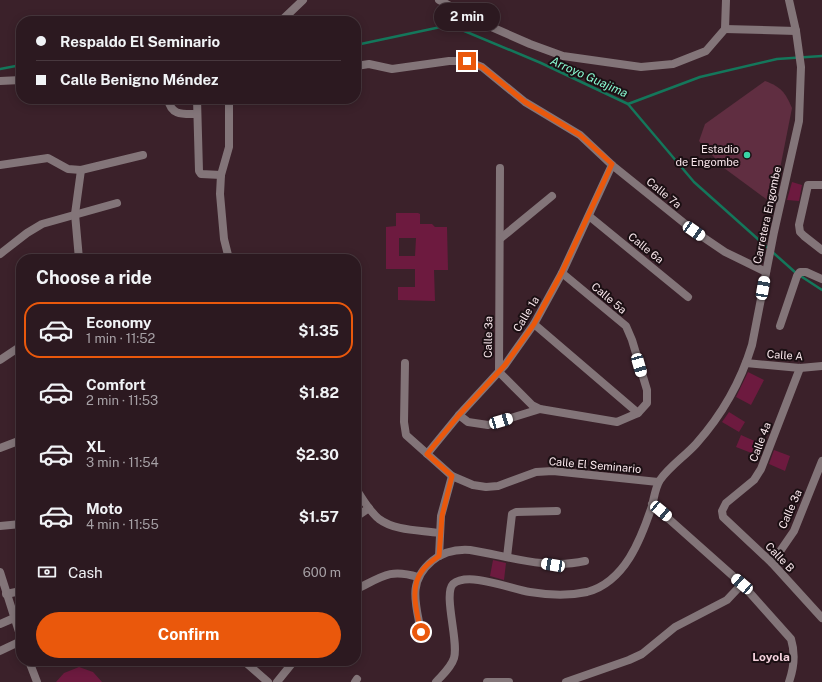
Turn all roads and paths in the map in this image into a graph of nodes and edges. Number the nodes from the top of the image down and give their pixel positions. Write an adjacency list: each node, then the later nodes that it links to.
1 (303, 0): 5 (street)
2 (439, 0): 6 (street)
3 (726, 0): 6 (street)
4 (789, 0): 7 (street, Carretera Engombe)
5 (286, 16)
6 (725, 29): 7 (street)
7 (796, 31): 32 (street, Carretera Engombe)
8 (361, 65): 16 (street, Calle 7a)
9 (16, 80): 10 (street)
10 (0, 81)
11 (169, 104): 14 (street)
12 (197, 104): 14 (street)
13 (229, 104): 20 (street)
14 (197, 114): 20 (street)
15 (143, 154): 19 (street)
16 (612, 164): 25 (street, Calle 1a); 32 (street, Calle 7a)
17 (0, 165): 19 (street)
18 (500, 168): 26 (street, Calle 3a)
19 (81, 170): 24 (street)
20 (221, 175): 30 (street)
21 (822, 185): 27 (street)
22 (552, 196): 26 (street)
23 (117, 203): 24 (street)
24 (75, 214): 28 (street); 29 (street)
25 (589, 216): 31 (street, Calle 1a); 34 (street, Calle 6a)
26 (501, 238): 43 (street, Calle 3a)
27 (822, 250)
28 (0, 254)
29 (79, 254)
30 (227, 254)
31 (562, 272): 35 (street, Calle 1a); 45 (street, Calle 5a)
32 (766, 272): 40 (street, Carretera Engombe)
33 (822, 279): 36 (street)
34 (688, 297)
35 (534, 324): 43 (street, Calle 1a); 45 (street)
36 (780, 326)
37 (16, 349): 38 (street)
38 (0, 360)
39 (405, 363): 49 (street, Calle El Seminario)
40 (746, 363): 42 (street, Calle A); 52 (street, Carretera Engombe)
41 (822, 366): 42 (street, Calle A)
42 (800, 368): 57 (street, Calle 4a)
43 (499, 372): 44 (street, Calle 3a); 46 (street, Calle 1a)
44 (540, 409): 45 (street, Calle 3a); 46 (street)
45 (638, 413)
46 (459, 415): 49 (street, Calle 1a)
47 (16, 442): 48 (street)
48 (0, 448)
49 (427, 454): 51 (street, Calle El Seminario)
50 (822, 461): 65 (street, Calle 3a)
51 (452, 476): 52 (street, Calle El Seminario); 61 (street)
52 (658, 482): 54 (street, Carretera Engombe)
53 (361, 497): 55 (street)
54 (652, 504): 68 (street); 85 (street, Carretera Engombe)
55 (369, 508): 58 (street); 61 (street)
56 (557, 511): 63 (street)
57 (722, 511): 65 (street, Calle B)
58 (361, 514)
59 (16, 524): 60 (street)
60 (0, 526)
61 (439, 533): 62 (street)
62 (439, 556): 63 (street); 67 (street)
63 (507, 556): 64 (street)
64 (585, 561)
65 (772, 563): 72 (street, Calle B)
66 (0, 572): 71 (street)
67 (418, 577): 69 (street); 76 (street)
68 (742, 584): 88 (street); 89 (street)
69 (361, 587)
70 (16, 592): 71 (street)
71 (6, 594): 73 (street)
72 (822, 618)
73 (16, 619)
74 (16, 622): 75 (street)
75 (0, 624)
76 (421, 632)
77 (16, 643): 78 (street)
78 (0, 651)
79 (31, 666): 82 (street)
80 (250, 666): 83 (street)
81 (290, 666): 84 (street)
82 (37, 682)
83 (268, 682)
84 (278, 682)
85 (436, 682)
86 (487, 682): 87 (street)
87 (509, 682)
88 (566, 682)
89 (789, 682)

